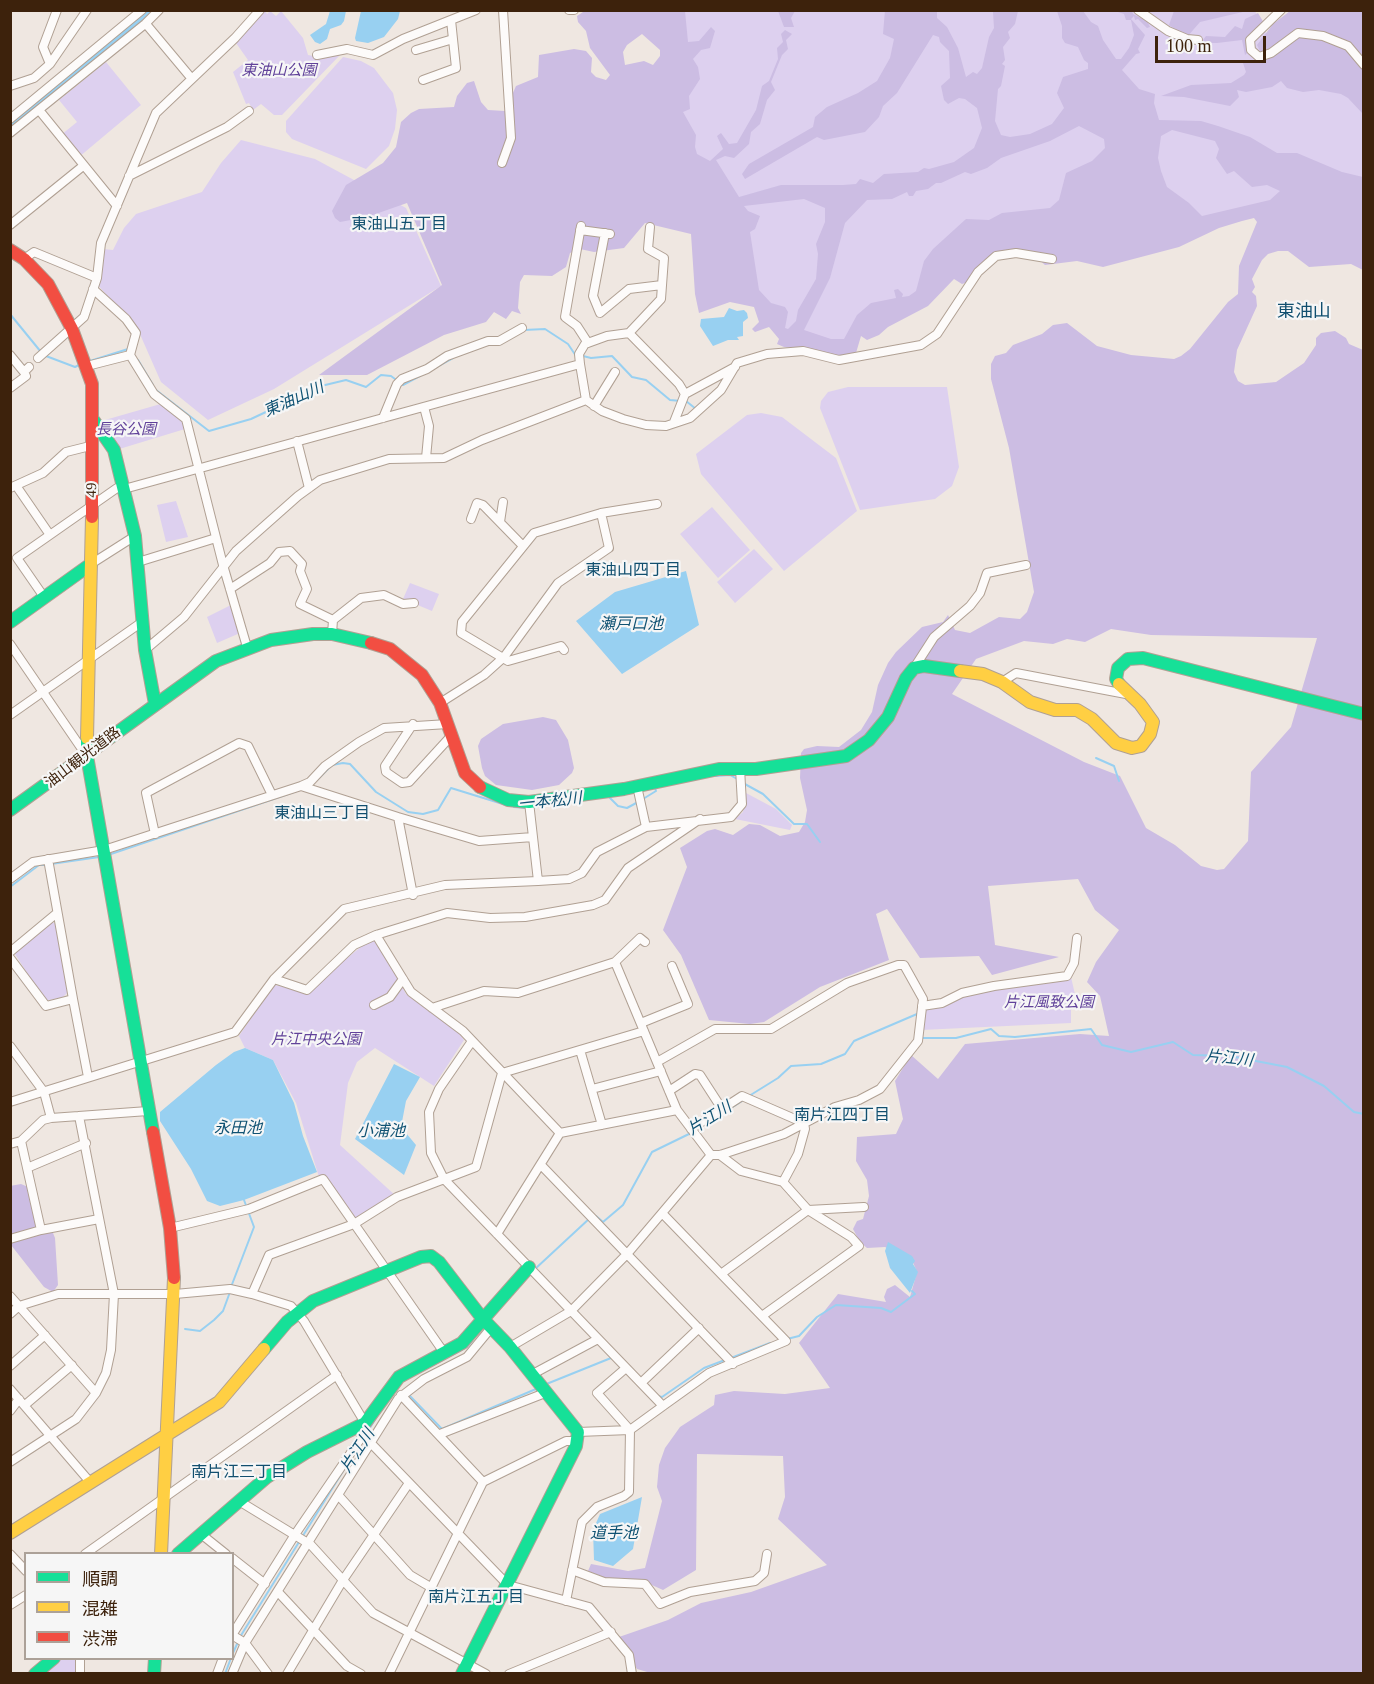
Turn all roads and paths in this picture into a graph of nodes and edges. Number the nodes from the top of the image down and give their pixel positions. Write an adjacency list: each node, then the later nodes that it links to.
1 (57, 10): 18 (street)
2 (87, 10): 18 (street)
3 (159, 10): 13 (street)
4 (260, 10): 20 (street)
5 (476, 10): 12 (street)
6 (503, 10): 27 (street)
7 (569, 10): 8 (street)
8 (574, 10)
9 (1138, 10): 15 (street)
10 (1281, 10): 19 (street)
11 (138, 15): 13 (street); 25 (street)
12 (451, 20): 14 (street); 17 (street)
13 (144, 24): 20 (street); 23 (street)
14 (453, 39): 16 (street); 21 (street)
15 (1198, 40)
16 (416, 50)
17 (317, 55)
18 (50, 64): 22 (street)
19 (1364, 65)
20 (192, 79): 29 (street)
21 (423, 80)
22 (10, 86)
23 (39, 110): 26 (street); 28 (street)
24 (249, 111): 29 (street)
25 (10, 119)
26 (10, 133)
27 (502, 163)
28 (83, 165): 30 (street); 31 (street)
29 (129, 176): 30 (street)
30 (117, 206): 36 (street)
31 (10, 225)
32 (650, 227): 37 (street)
33 (10, 250): 34 (street, 49 / 49)
34 (24, 259): 36 (street); 40 (street, 49 / 49)
35 (1052, 259): 48 (street)
36 (97, 278): 38 (street)
37 (662, 285): 41 (street); 42 (street)
38 (93, 289): 40 (street); 43 (street)
39 (522, 328): 55 (street)
40 (72, 329): 45 (street); 47 (street, 49 / 49)
41 (629, 333): 42 (street); 51 (street)
42 (588, 343): 46 (street)
43 (131, 352): 47 (street); 61 (street)
44 (10, 355): 50 (street)
45 (40, 356)
46 (580, 359): 52 (street); 54 (street)
47 (87, 366): 56 (street, 49 / 49)
48 (735, 366): 51 (street); 57 (street)
49 (615, 372): 53 (street)
50 (10, 388)
51 (685, 395): 57 (street)
52 (586, 400): 53 (street); 60 (street)
53 (594, 406): 57 (street)
54 (424, 407): 55 (street); 60 (street)
55 (383, 418): 58 (street)
56 (94, 421): 59 (street, 49 / 49); 64 (street)
57 (674, 422)
58 (297, 441): 61 (street); 63 (street)
59 (94, 445): 62 (street); 67 (street, 49 / 49)
60 (426, 458): 63 (street)
61 (199, 468): 64 (street); 73 (street)
62 (14, 488): 71 (street)
63 (309, 488): 77 (street)
64 (124, 489): 67 (street); 72 (street)
65 (503, 502): 70 (street)
66 (657, 504): 68 (street)
67 (92, 505): 71 (street); 76 (street, 49 / 49)
68 (601, 513): 74 (street); 90 (street)
69 (471, 519): 70 (street)
70 (500, 522): 74 (street)
71 (50, 535): 80 (street)
72 (135, 536): 75 (street); 76 (street)
73 (216, 538): 75 (street); 77 (street)
74 (523, 546): 90 (street)
75 (138, 562): 84 (street)
76 (91, 564): 80 (street); 91 (street, 49 / 49)
77 (223, 565): 79 (street); 88 (street)
78 (1026, 565): 92 (street)
79 (230, 589): 82 (street); 87 (street)
80 (44, 597): 83 (street)
81 (414, 603): 82 (street)
82 (333, 620): 85 (street)
83 (10, 622)
84 (142, 622): 88 (street); 91 (street)
85 (332, 634): 87 (street, 油山観光道路); 96 (street, 油山観光道路)
86 (10, 644): 94 (street)
87 (248, 646): 97 (street, 油山観光道路)
88 (145, 650): 97 (street)
89 (564, 650): 90 (street)
90 (504, 657): 96 (street)
91 (90, 658): 94 (street); 102 (street, 49 / 49)
92 (914, 668): 93 (street); 103 (street, 油山観光道路)
93 (1002, 682): 95 (street); 95 (street)
94 (43, 692): 99 (street); 102 (street)
95 (1127, 694): 98 (street)
96 (440, 703): 101 (street, 油山観光道路)
97 (155, 704): 102 (street, 油山観光道路)
98 (1364, 714)
99 (10, 715)
100 (413, 724): 101 (street); 101 (street); 104 (street)
101 (450, 730): 107 (street, 油山観光道路)
102 (87, 756): 108 (street, 油山観光道路); 114 (street, 49)
103 (739, 771): 105 (street, 油山観光道路); 110 (street)
104 (301, 787): 106 (street); 109 (street)
105 (638, 790): 107 (street, 油山観光道路); 111 (street)
106 (272, 795): 112 (street); 112 (street)
107 (529, 806): 113 (street)
108 (10, 810)
109 (398, 817): 113 (street); 118 (street)
110 (700, 819): 111 (street); 120 (street)
111 (646, 827): 117 (street)
112 (155, 834): 114 (street)
113 (533, 837): 117 (street)
114 (104, 855): 115 (street); 137 (street, 49)
115 (49, 863): 116 (street); 119 (street)
116 (10, 879)
117 (538, 881): 118 (street)
118 (412, 895): 127 (street)
119 (57, 913): 123 (street); 129 (street)
120 (376, 935): 127 (street); 128 (street)
121 (1077, 938): 131 (street)
122 (645, 942): 125 (street)
123 (10, 952)
124 (10, 958): 129 (street)
125 (615, 962): 132 (street); 133 (street)
126 (671, 970): 133 (street)
127 (274, 979): 137 (street)
128 (403, 980): 130 (street); 132 (street)
129 (72, 999): 141 (street)
130 (374, 1005)
131 (922, 1006): 138 (street); 151 (street)
132 (432, 1008): 134 (street)
133 (642, 1027): 136 (street); 138 (street)
134 (472, 1041): 140 (street); 161 (street)
135 (10, 1046): 144 (street)
136 (580, 1050): 140 (street); 142 (street)
137 (139, 1062): 141 (street); 148 (street, 49)
138 (657, 1062): 139 (street)
139 (661, 1071): 142 (street); 143 (street)
140 (502, 1073): 154 (street); 161 (street)
141 (88, 1077): 144 (street)
142 (592, 1089): 152 (street)
143 (669, 1091): 146 (street); 147 (street)
144 (44, 1092): 145 (street); 150 (street)
145 (10, 1102)
146 (722, 1109): 151 (street); 153 (street)
147 (676, 1110): 152 (street); 153 (street)
148 (148, 1111): 149 (street); 168 (street, 49)
149 (79, 1116): 150 (street); 157 (street)
150 (51, 1118): 155 (street)
151 (804, 1124): 158 (street); 162 (street)
152 (602, 1125): 154 (street)
153 (691, 1129): 158 (street)
154 (560, 1133): 159 (street)
155 (21, 1141): 156 (street); 160 (street)
156 (10, 1143)
157 (86, 1143): 160 (street); 166 (street)
158 (716, 1155): 162 (street); 165 (street)
159 (542, 1165): 170 (street); 172 (street)
160 (27, 1168): 169 (street)
161 (444, 1179): 167 (street); 170 (street)
162 (783, 1182): 164 (street)
163 (864, 1207): 164 (street)
164 (808, 1210): 175 (street); 184 (street)
165 (662, 1213): 172 (street); 175 (street)
166 (99, 1219): 169 (street); 176 (street)
167 (354, 1224): 168 (street); 174 (street); 178 (street)
168 (170, 1228): 177 (street, 49)
169 (41, 1230): 171 (street)
170 (497, 1234): 173 (street)
171 (10, 1239)
172 (628, 1254): 181 (street); 186 (street)
173 (533, 1271): 181 (street); 185 (street)
174 (386, 1272): 182 (street); 185 (street); 190 (street)
175 (721, 1274): 184 (street)
176 (114, 1294): 177 (street); 180 (street); 200 (street)
177 (175, 1294): 178 (street); 208 (street, 49)
178 (252, 1294): 182 (street)
179 (10, 1296): 180 (street)
180 (19, 1306): 183 (street); 187 (street)
181 (571, 1311): 188 (street); 189 (street)
182 (297, 1312): 195 (street); 208 (street)
183 (10, 1314)
184 (762, 1316): 191 (street)
185 (488, 1324): 189 (street); 190 (street); 199 (street)
186 (699, 1328): 191 (street); 196 (street)
187 (45, 1335): 192 (street); 193 (street)
188 (598, 1339): 194 (street); 197 (street)
189 (510, 1347): 197 (street)
190 (445, 1354): 204 (street)
191 (731, 1361): 202 (street)
192 (72, 1365): 200 (street); 201 (street)
193 (10, 1366)
194 (626, 1368): 196 (street); 205 (street)
195 (337, 1375): 204 (street); 216 (street)
196 (643, 1381): 202 (street)
197 (539, 1386): 206 (street); 209 (street)
198 (10, 1389): 201 (street)
199 (404, 1392): 206 (street); 210 (street)
200 (96, 1393): 207 (street)
201 (22, 1402): 203 (street); 207 (street)
202 (663, 1406): 205 (street)
203 (10, 1411)
204 (364, 1429): 210 (street); 217 (street); 219 (street)
205 (630, 1430): 209 (street); 232 (street)
206 (440, 1434): 213 (street)
207 (51, 1436): 211 (street); 212 (street)
208 (169, 1436): 212 (street); 216 (street, 49)
209 (578, 1436): 213 (street); 235 (street)
210 (371, 1443): 214 (street); 215 (street)
211 (10, 1462)
212 (90, 1482): 218 (street)
213 (483, 1482): 221 (street)
214 (409, 1483): 221 (street); 222 (street)
215 (339, 1496): 222 (street); 223 (street)
216 (163, 1499): 224 (street); 225 (street, 49)
217 (239, 1501): 219 (street); 220 (street)
218 (10, 1533)
219 (296, 1533): 223 (street); 234 (street)
220 (201, 1534): 226 (street); 227 (street)
221 (458, 1534): 235 (street); 236 (street)
222 (374, 1535): 233 (street); 236 (street)
223 (309, 1543): 233 (street); 237 (street)
224 (88, 1552)
225 (161, 1552)
226 (180, 1552)
227 (224, 1552)
228 (10, 1554): 231 (street)
229 (767, 1554): 232 (street)
230 (234, 1560): 234 (street)
231 (24, 1569)
232 (572, 1570): 239 (street)
233 (343, 1580): 241 (street); 244 (street)
234 (265, 1584): 242 (street)
235 (508, 1584): 239 (street); 249 (street)
236 (432, 1588): 244 (street)
237 (278, 1592): 241 (street); 246 (street)
238 (24, 1595): 240 (street)
239 (566, 1601): 243 (street)
240 (10, 1605)
241 (313, 1629): 254 (street); 255 (street)
242 (234, 1632)
243 (611, 1632): 258 (street); 259 (street)
244 (409, 1634): 249 (street); 256 (street)
245 (234, 1635): 246 (street)
246 (245, 1642): 252 (street); 253 (street)
247 (53, 1660): 250 (street)
248 (223, 1660): 251 (street)
249 (465, 1668): 257 (street)
250 (39, 1672)
251 (217, 1674)
252 (232, 1674)
253 (268, 1674)
254 (286, 1674)
255 (361, 1674)
256 (388, 1674)
257 (486, 1674)
258 (509, 1674)
259 (632, 1674)

